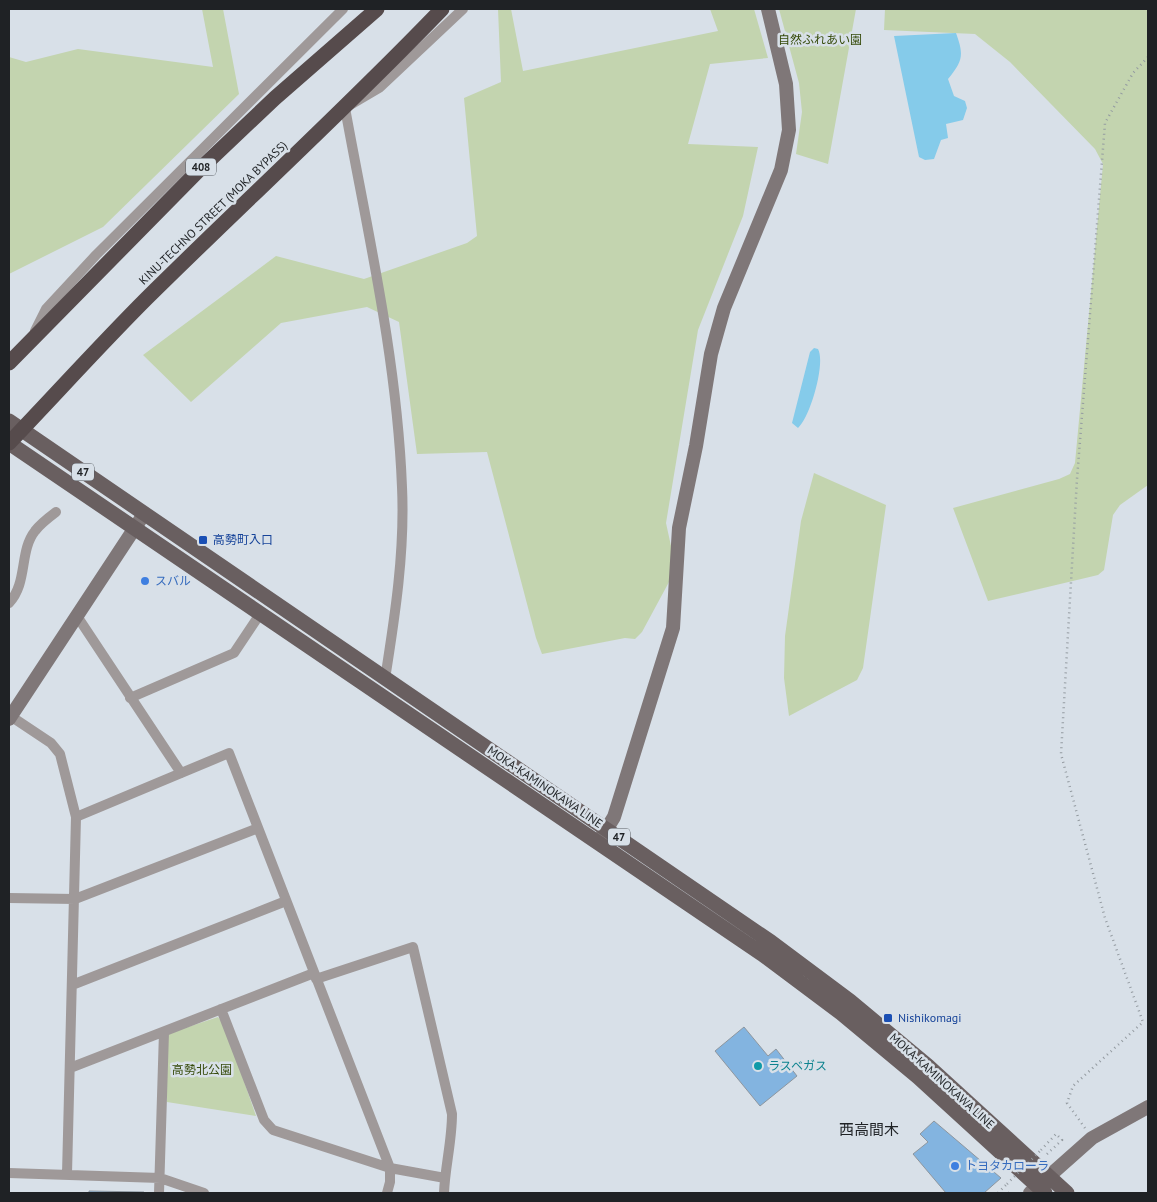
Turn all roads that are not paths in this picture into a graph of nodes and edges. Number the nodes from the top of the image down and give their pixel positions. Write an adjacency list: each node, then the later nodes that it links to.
1 (377, 9): 7 (highway, 408)
2 (442, 9): 6 (highway, KINU-TECHNO STREET (MOKA BYPASS))
3 (463, 9): 6 (street)
4 (768, 9): 24 (street)
5 (338, 10): 7 (street)
6 (345, 108): 10 (highway, KINU-TECHNO STREET (MOKA BYPASS)); 18 (street)
7 (34, 335): 8 (highway, 408)
8 (9, 363)
9 (9, 421): 10 (main road, 47)
10 (22, 430): 11 (highway, KINU-TECHNO STREET (MOKA BYPASS)); 13 (main road, MOKA-KAMINOKAWA LINE / 47)
11 (9, 443): 14 (main road, MOKA-KAMINOKAWA LINE / 47)
12 (56, 512): 15 (street)
13 (144, 514): 14 (street); 18 (main road, MOKA-KAMINOKAWA LINE / 47)
14 (134, 529): 16 (main road, MOKA-KAMINOKAWA LINE / 47); 17 (street)
15 (9, 603)
16 (260, 614): 19 (street); 25 (main road, MOKA-KAMINOKAWA LINE / 47)
17 (77, 616): 19 (street); 20 (street)
18 (385, 679): 24 (main road, MOKA-KAMINOKAWA LINE / 47)
19 (130, 698): 21 (street)
20 (9, 717): 22 (street)
21 (181, 773): 22 (street); 23 (street)
22 (76, 816): 27 (street)
23 (258, 828): 27 (street); 28 (street)
24 (608, 829): 25 (street); 40 (main road, MOKA-KAMINOKAWA LINE / 47)
25 (599, 842): 40 (main road, MOKA-KAMINOKAWA LINE / 47)
26 (9, 898): 27 (street)
27 (75, 899): 30 (street)
28 (286, 901): 29 (street); 30 (street)
29 (315, 976): 31 (street); 35 (street); 39 (street)
30 (72, 985): 33 (street)
31 (221, 1009): 32 (street); 35 (street)
32 (164, 1032): 33 (street); 38 (street)
33 (70, 1068): 37 (street)
34 (1148, 1107): 40 (street)
35 (390, 1168): 39 (street); 43 (street)
36 (9, 1173): 37 (street)
37 (67, 1174): 38 (street)
38 (160, 1178): 41 (street); 42 (street)
39 (445, 1178): 44 (street)
40 (1040, 1187): 45 (main road, MOKA-KAMINOKAWA LINE / 47)
41 (159, 1193)
42 (204, 1193)
43 (387, 1193)
44 (444, 1193)
45 (1066, 1193)

